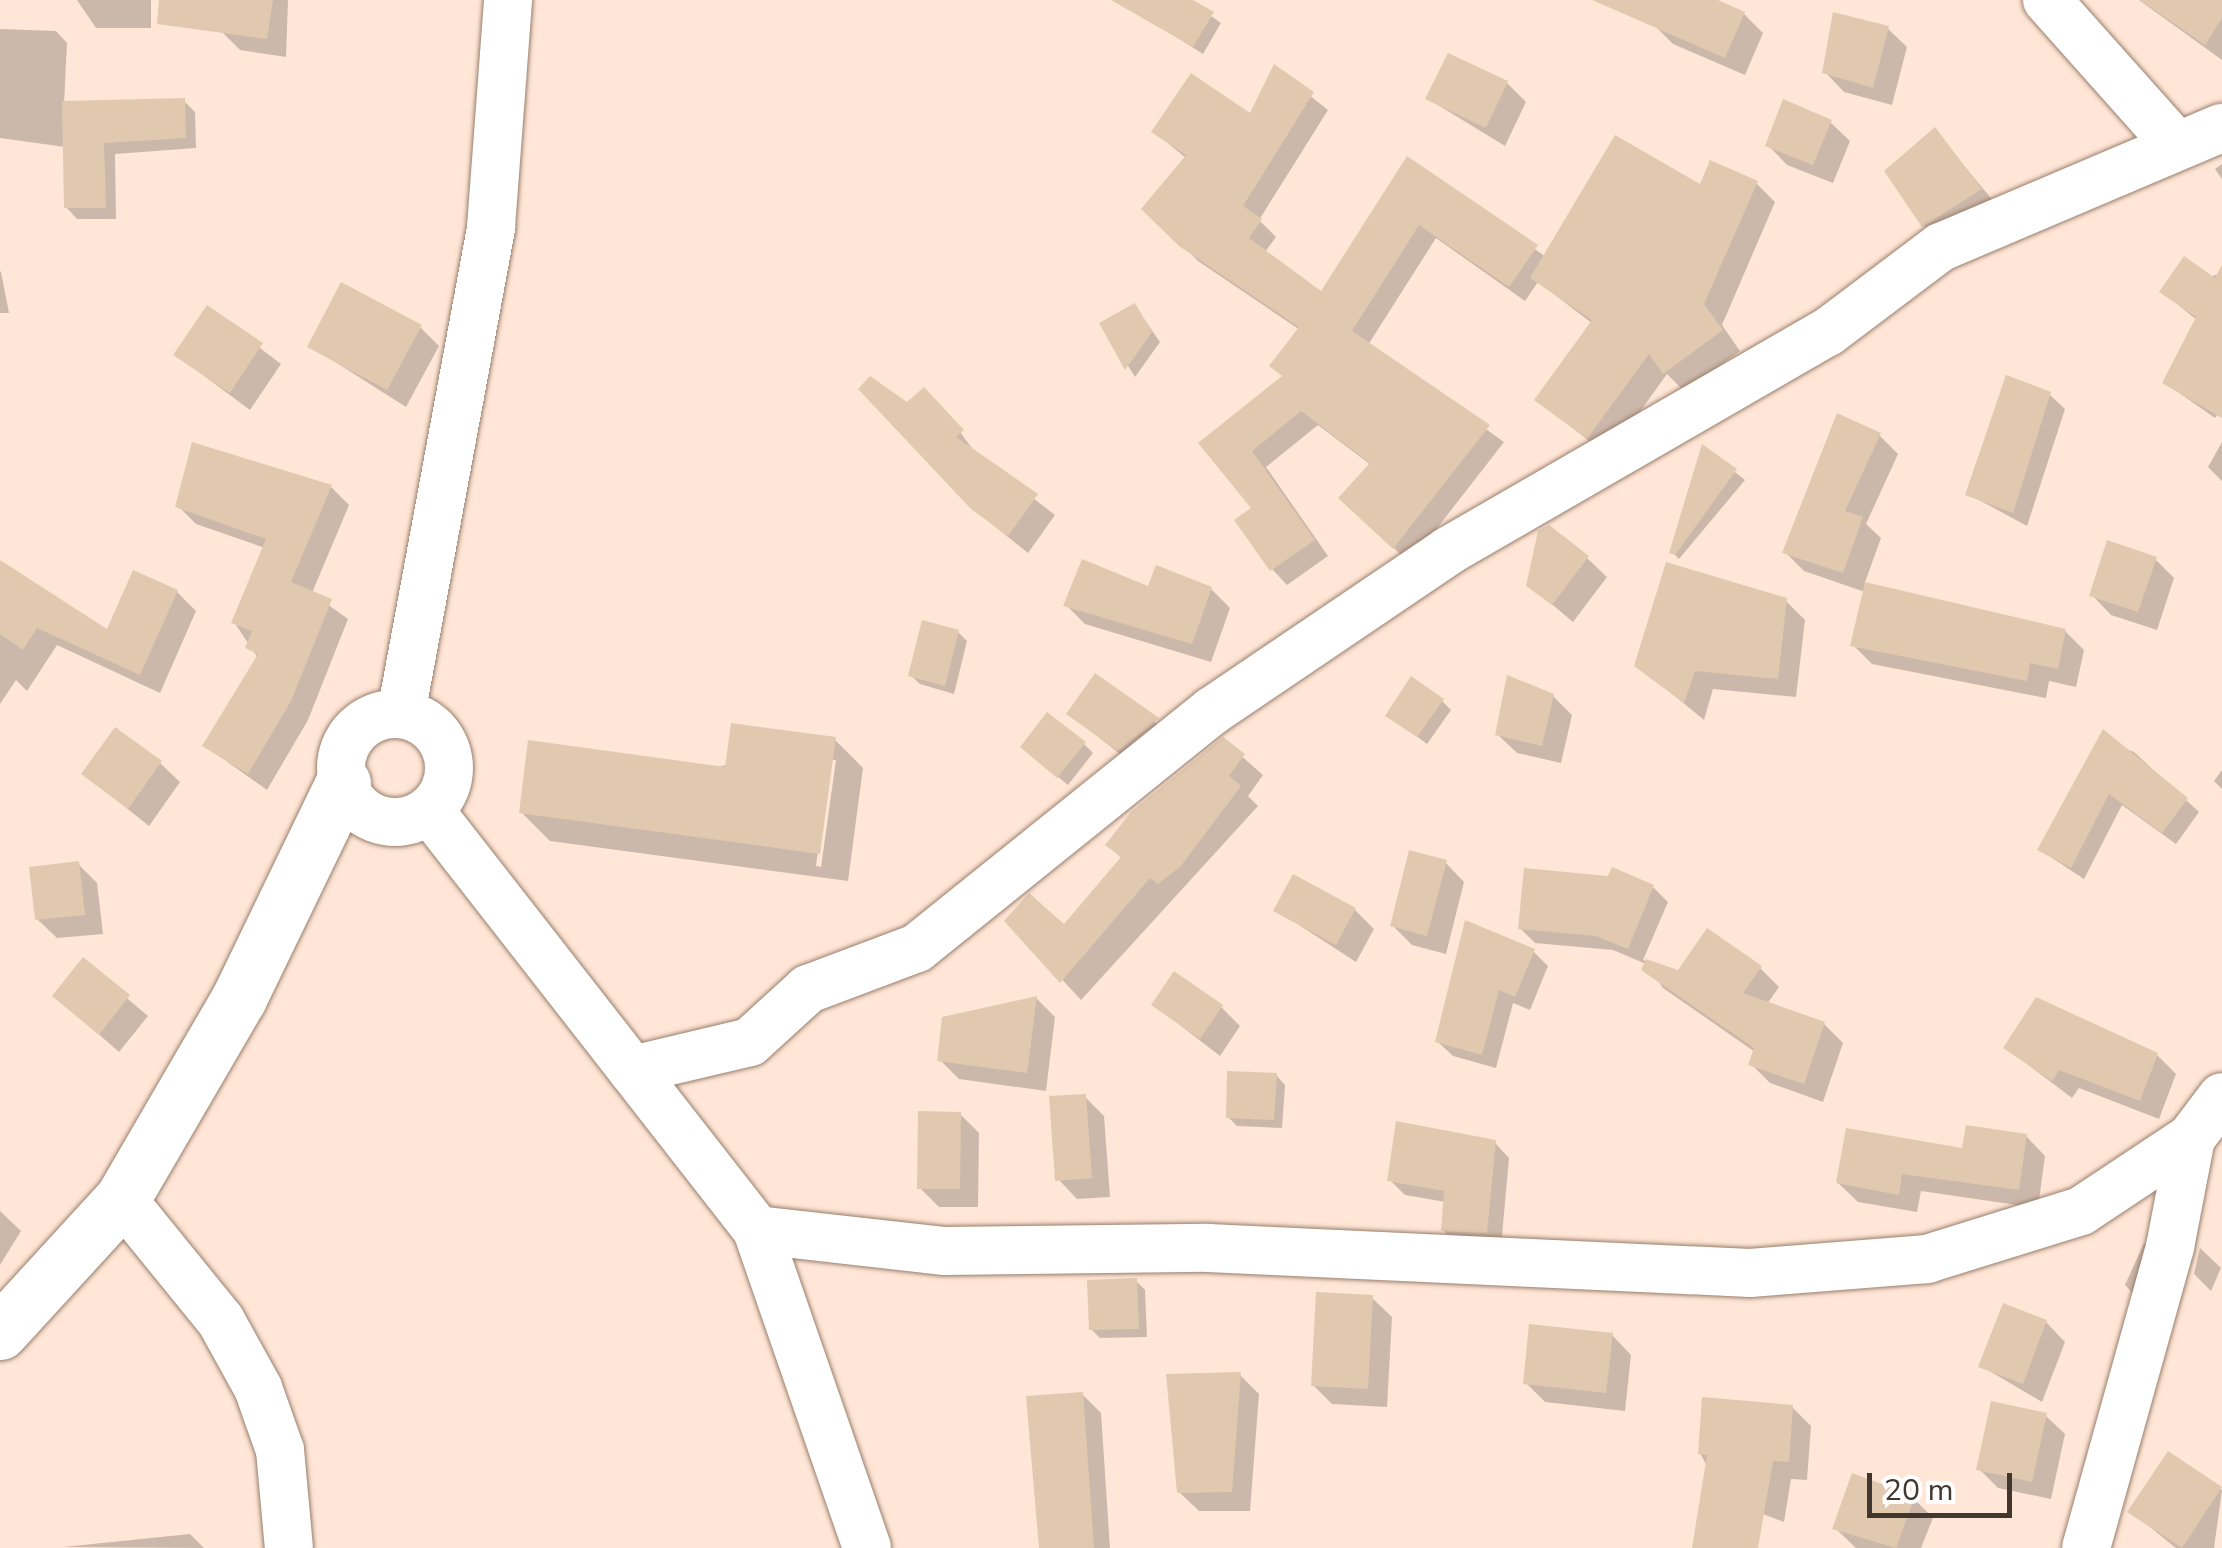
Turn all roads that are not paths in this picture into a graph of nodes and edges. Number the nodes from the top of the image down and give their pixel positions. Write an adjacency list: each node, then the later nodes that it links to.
1 (508, 0): 5 (street)
2 (2047, 0): 4 (street)
3 (2222, 128): 4 (street)
4 (2176, 145): 8 (street)
5 (401, 714): 6 (street); 7 (street)
6 (343, 783): 7 (street); 11 (street)
7 (430, 810): 8 (street)
8 (632, 1070): 12 (street)
9 (2222, 1097): 10 (street)
10 (2191, 1138): 12 (street); 16 (street)
11 (122, 1199): 13 (street); 14 (street)
12 (757, 1230): 15 (street)
13 (0, 1332)
14 (289, 1548)
15 (867, 1548)
16 (2086, 1548)

